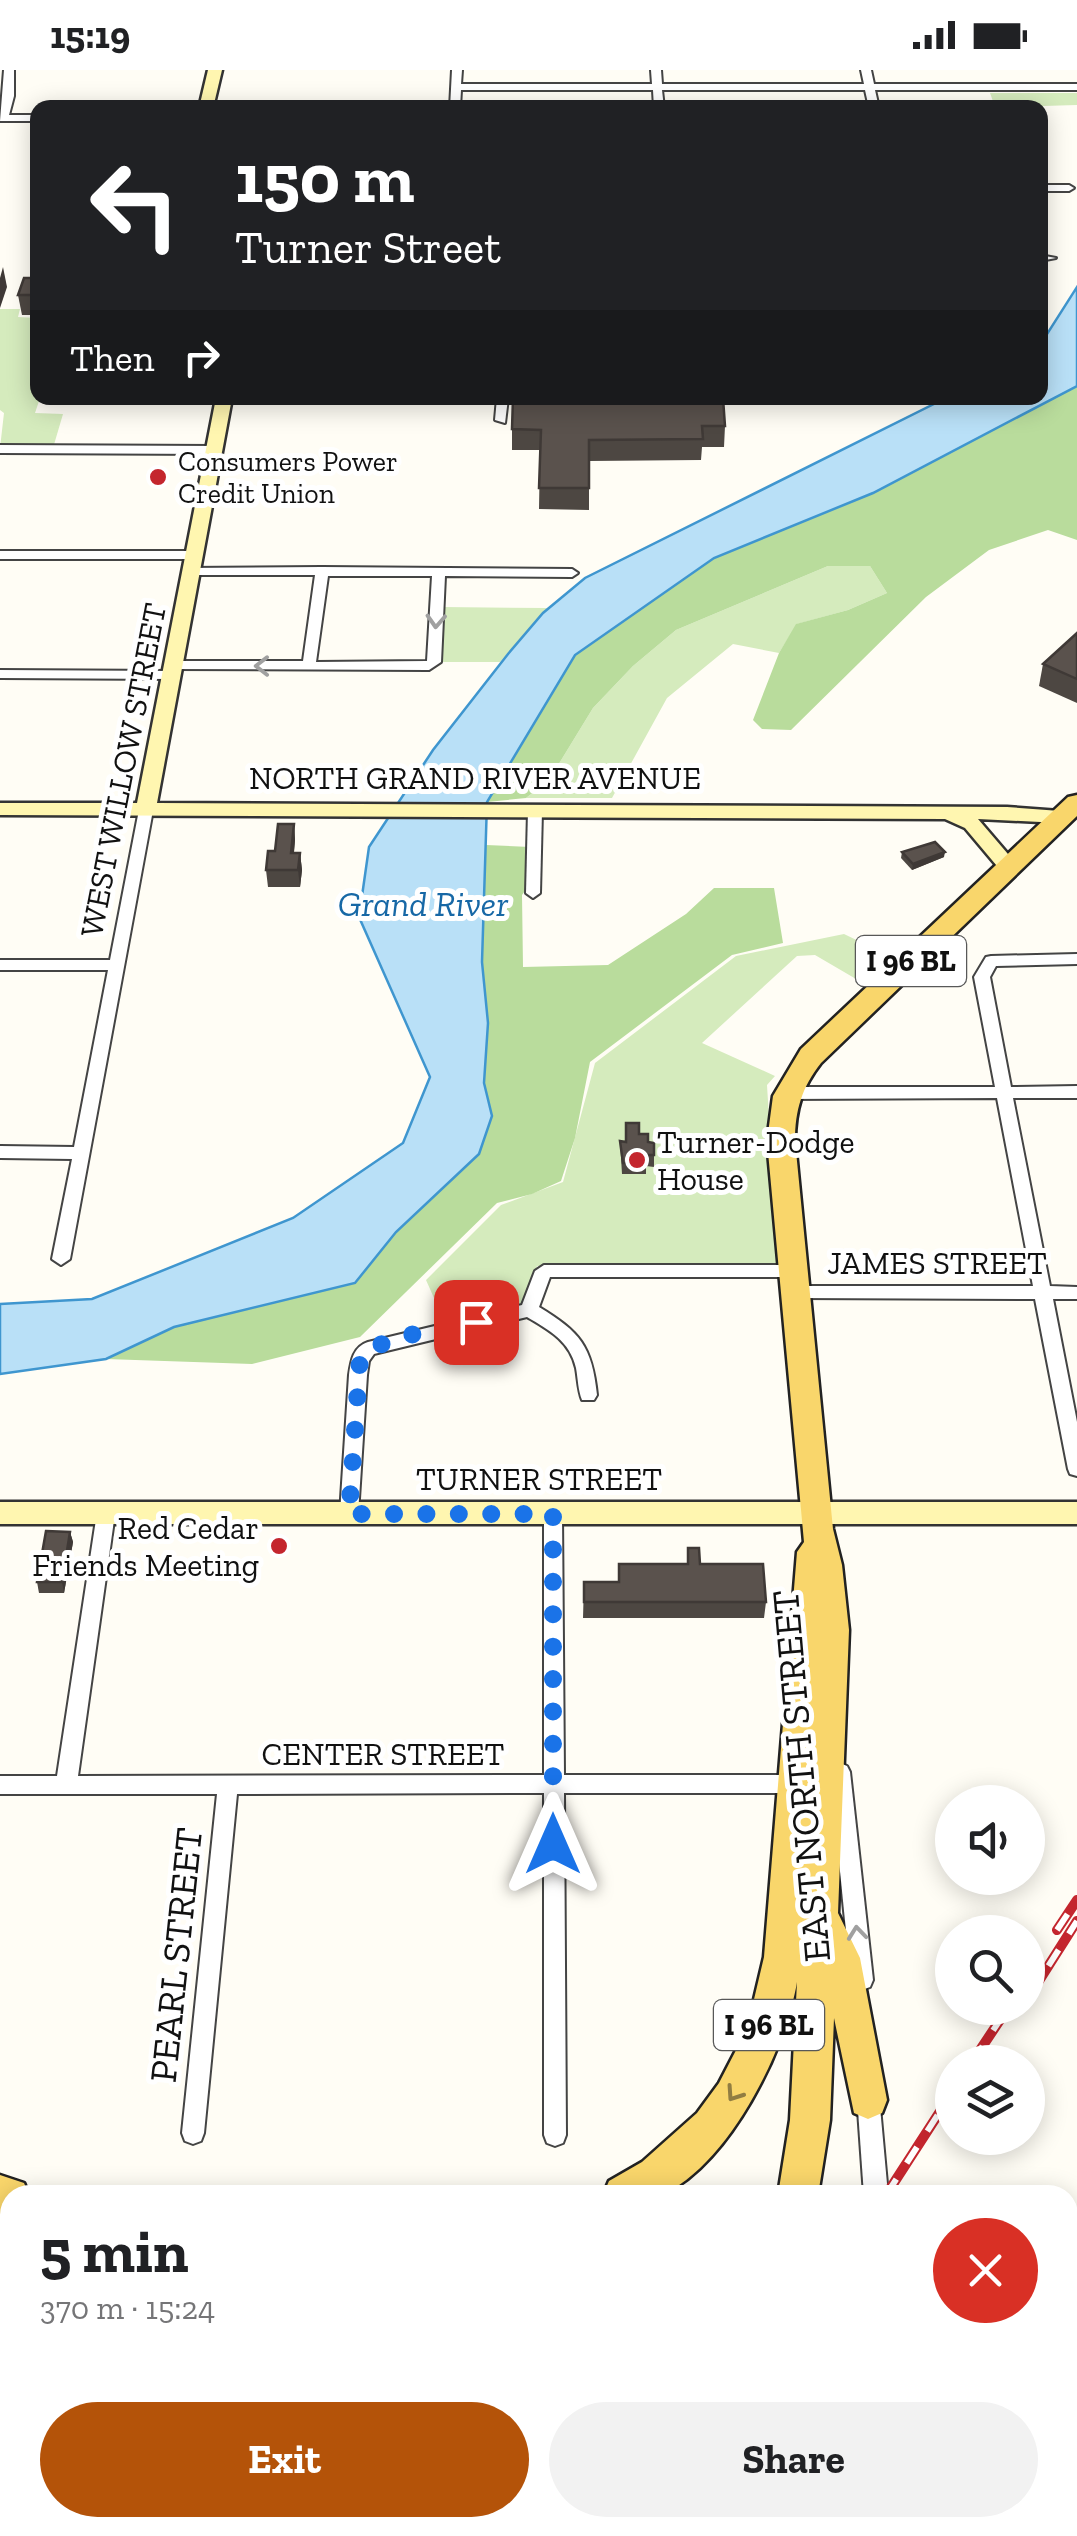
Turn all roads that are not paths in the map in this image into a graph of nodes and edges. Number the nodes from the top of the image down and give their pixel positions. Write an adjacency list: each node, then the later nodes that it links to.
1 (9, 70): 14 (street)
2 (215, 70): 10 (street)
3 (457, 70): 6 (street)
4 (656, 70): 7 (street)
5 (866, 70): 9 (street)
6 (456, 87): 7 (street); 11 (street)
7 (657, 87): 9 (street); 12 (street)
8 (1077, 87): 9 (street)
9 (870, 88): 13 (street)
10 (208, 100)
11 (455, 100)
12 (658, 100)
13 (872, 100)
14 (2, 118): 15 (street)
15 (30, 118)
16 (1048, 188): 17 (street)
17 (1069, 188)
18 (223, 405): 22 (street, WEST WILLOW STREET)
19 (502, 405): 20 (street)
20 (501, 420)
21 (0, 449): 22 (street)
22 (215, 450): 24 (street, WEST WILLOW STREET)
23 (0, 555): 24 (street)
24 (193, 563): 25 (street); 29 (street, WEST WILLOW STREET)
25 (322, 571): 26 (street); 28 (street)
26 (439, 572): 27 (street); 28 (street, one-way to 28)
27 (572, 573)
28 (309, 666): 29 (street, one-way to 29)
29 (172, 670): 30 (street); 33 (street, WEST WILLOW STREET)
30 (0, 674)
31 (1071, 805): 35 (street, NORTH GRAND RIVER AVENUE); 36 (main road, I 96 BL)
32 (0, 809): 33 (street, NORTH GRAND RIVER AVENUE)
33 (146, 810): 34 (street, NORTH GRAND RIVER AVENUE); 40 (street, WEST WILLOW STREET)
34 (526, 811): 35 (street, NORTH GRAND RIVER AVENUE); 37 (street)
35 (951, 813): 36 (street)
36 (1009, 867): 41 (main road, I 96 BL)
37 (533, 893)
38 (1077, 960): 43 (street)
39 (0, 965): 40 (street)
40 (116, 965): 45 (street, WEST WILLOW STREET)
41 (786, 1092): 43 (street); 47 (main road, EAST NORTH STREET / I 96 BL)
42 (1077, 1092): 43 (street)
43 (1005, 1093): 48 (street)
44 (0, 1152): 45 (street)
45 (80, 1153): 46 (street, WEST WILLOW STREET)
46 (61, 1258)
47 (795, 1281): 48 (street, JAMES STREET); 50 (street, JAMES STREET); 58 (main road, EAST NORTH STREET / I 96 BL)
48 (1043, 1293): 49 (street, JAMES STREET); 52 (street)
49 (1077, 1293)
50 (529, 1310): 51 (street); 56 (street)
51 (588, 1395)
52 (1077, 1470)
53 (0, 1513): 54 (street, TURNER STREET)
54 (106, 1513): 56 (street, TURNER STREET); 63 (street)
55 (1077, 1513): 58 (street, TURNER STREET)
56 (349, 1514): 57 (street, TURNER STREET)
57 (553, 1514): 58 (street, TURNER STREET); 61 (street)
58 (817, 1522): 59 (main road, EAST NORTH STREET / I 96 BL); 64 (main road, EAST NORTH STREET / I 96 BL)
59 (831, 1694): 64 (main road, I 96 BL); 66 (street, EAST NORTH STREET, one-way to 59)
60 (228, 1784): 61 (street, CENTER STREET); 63 (street, CENTER STREET); 67 (street, PEARL STREET)
61 (553, 1784): 64 (street, CENTER STREET); 68 (street)
62 (0, 1785): 63 (street, CENTER STREET)
63 (66, 1785)
64 (804, 1789): 65 (main road, I 96 BL); 69 (main road, I 96 BL, one-way to 69)
65 (820, 1915): 66 (main road); 70 (main road, I 96 BL)
66 (868, 2100): 71 (street, EAST NORTH STREET)
67 (193, 2133)
68 (555, 2135)
69 (640, 2185)
70 (800, 2185)
71 (875, 2185)

